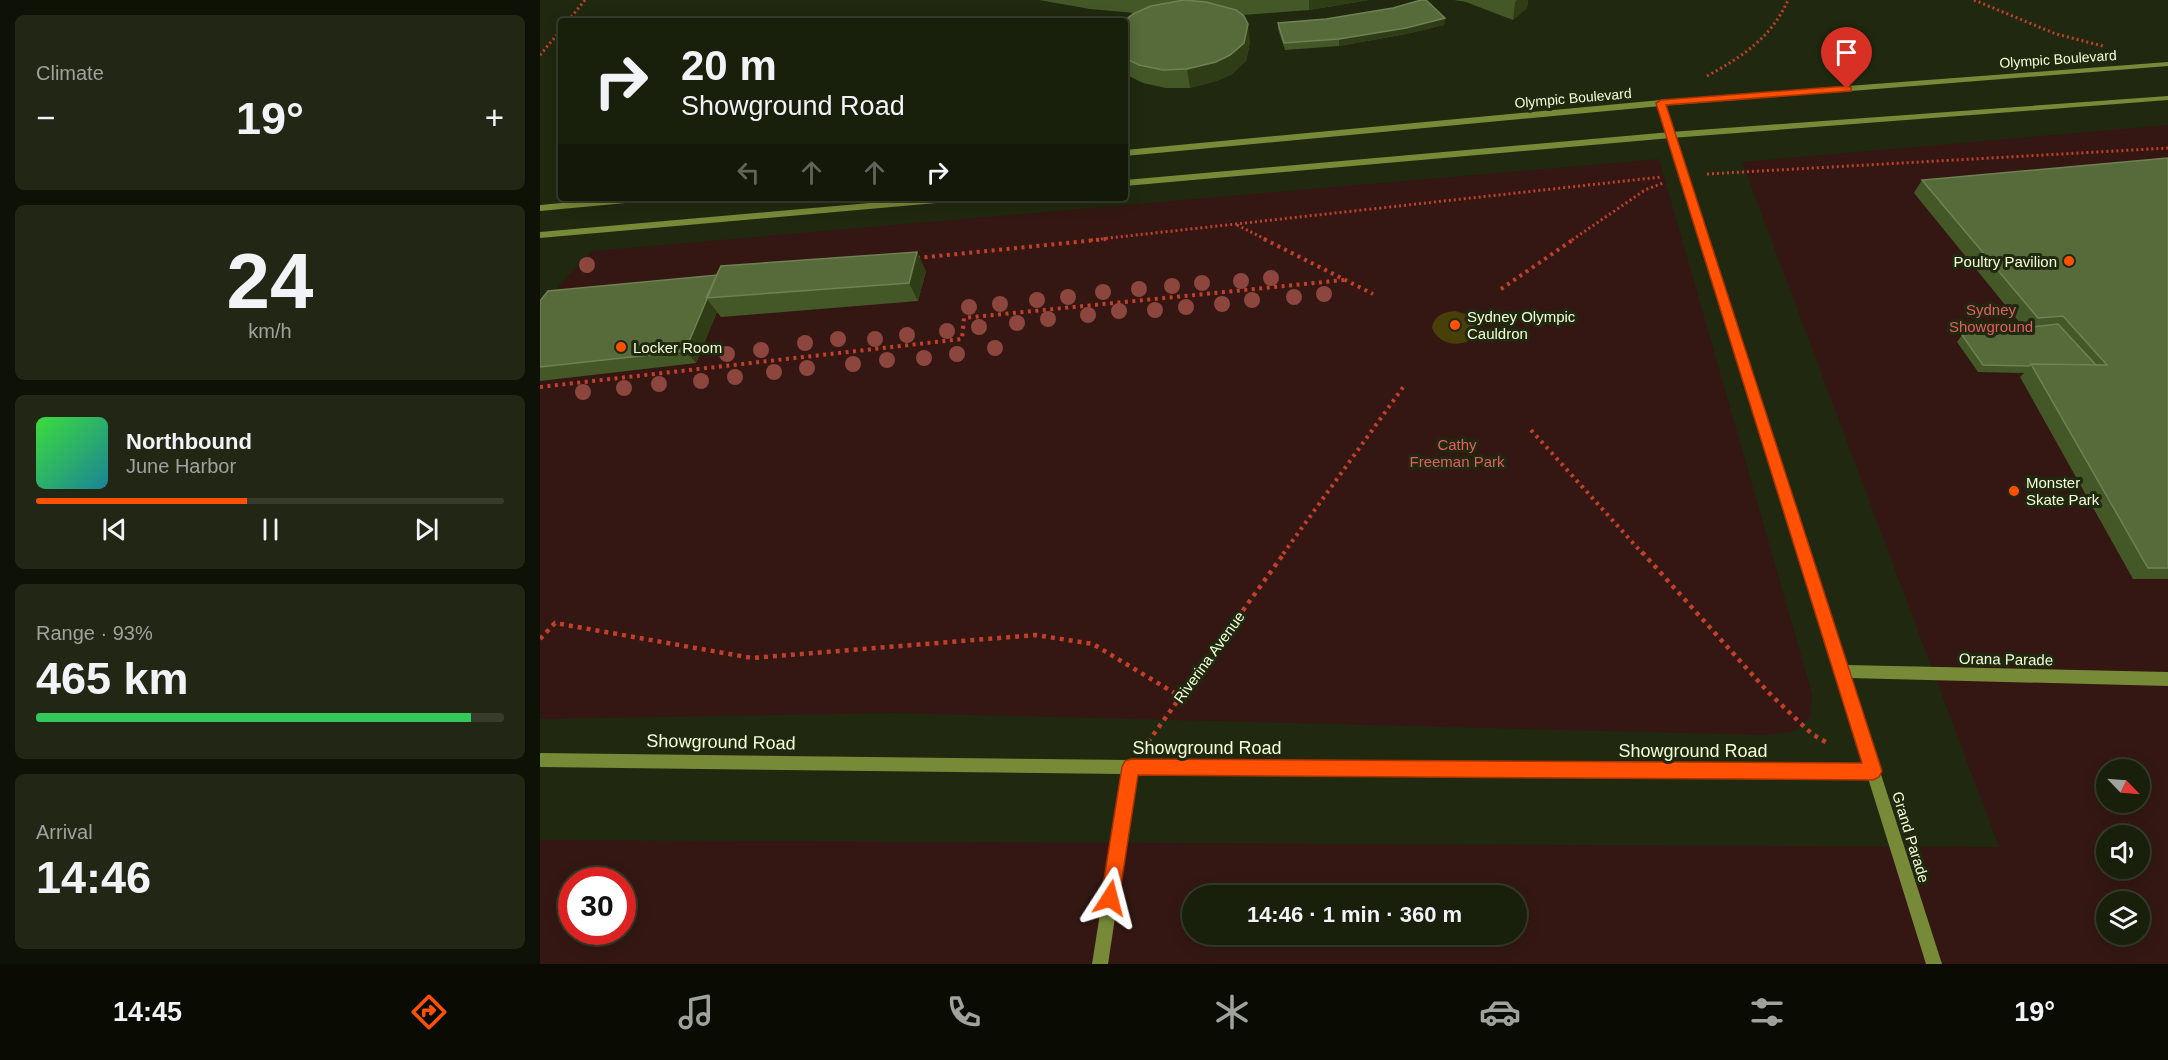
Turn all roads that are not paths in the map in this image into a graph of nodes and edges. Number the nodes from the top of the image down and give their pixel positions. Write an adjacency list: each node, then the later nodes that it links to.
1 (2168, 64): 3 (street, Olympic Boulevard)
2 (2168, 98): 4 (street)
3 (1661, 103): 4 (street, Grand Parade); 5 (street, Olympic Boulevard)
4 (1671, 135): 6 (street); 11 (street, Grand Parade)
5 (1128, 153)
6 (1128, 183)
7 (615, 201): 9 (street)
8 (925, 201): 10 (street)
9 (540, 208)
10 (540, 235)
11 (1843, 671): 12 (street, Orana Parade); 15 (street, Grand Parade)
12 (2168, 679)
13 (540, 760): 14 (street, Showground Road)
14 (1131, 767): 15 (street, Showground Road); 16 (street)
15 (1873, 771): 17 (street, Grand Parade)
16 (1100, 964)
17 (1934, 964)

